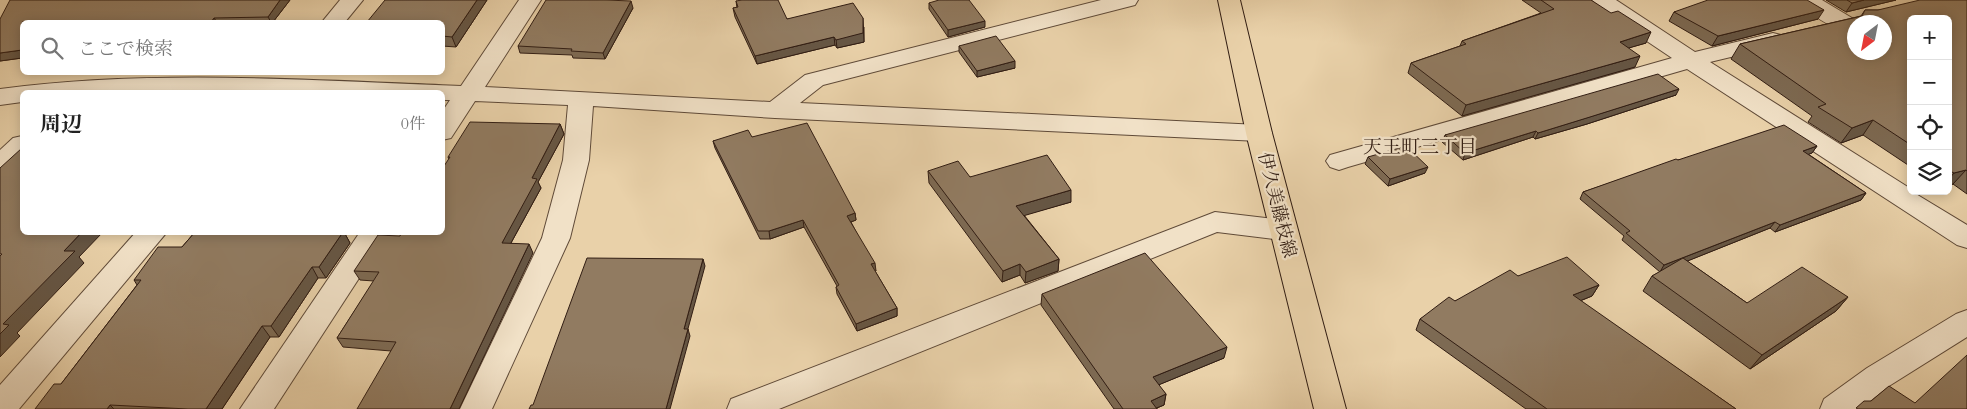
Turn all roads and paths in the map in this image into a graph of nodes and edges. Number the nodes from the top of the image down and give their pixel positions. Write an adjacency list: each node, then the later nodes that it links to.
1 (352, 0): 7 (street)
2 (530, 0): 13 (street)
3 (1126, 0): 17 (street)
4 (1229, 0): 19 (main road, 伊久美藤枝線)
5 (1601, 0): 8 (street)
6 (1806, 0): 8 (street)
7 (335, 20)
8 (1691, 60): 21 (street); 26 (street)
9 (282, 84): 10 (street); 11 (street)
10 (81, 90)
11 (407, 90)
12 (445, 92): 13 (street)
13 (469, 93): 16 (street); 18 (street)
14 (20, 94): 15 (street)
15 (0, 97)
16 (581, 98): 17 (street); 30 (street)
17 (775, 110): 19 (street)
18 (445, 128)
19 (1259, 133): 23 (main road, 伊久美藤枝線)
20 (20, 146): 22 (street)
21 (1339, 162)
22 (0, 165)
23 (1284, 230): 31 (street); 32 (main road, 伊久美藤枝線)
24 (150, 235): 28 (street)
25 (373, 235): 29 (street)
26 (1967, 238)
27 (1967, 322): 33 (street)
28 (0, 408)
29 (256, 409)
30 (476, 409)
31 (743, 409)
32 (1330, 409)
33 (1836, 409)

